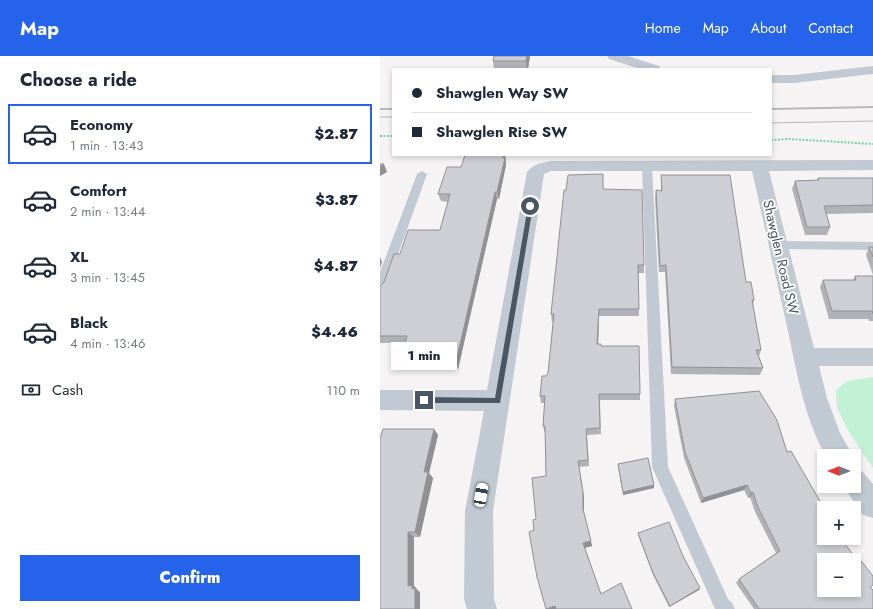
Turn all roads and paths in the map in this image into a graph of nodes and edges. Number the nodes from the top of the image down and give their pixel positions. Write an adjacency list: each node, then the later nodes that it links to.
1 (614, 56): 3 (street)
2 (832, 61): 5 (street)
3 (651, 68)
4 (873, 70): 6 (street)
5 (772, 71)
6 (772, 79)
7 (380, 136): 8 (path)
8 (392, 136)
9 (772, 140): 10 (path)
10 (873, 144)
11 (873, 165): 13 (street)
12 (647, 166): 13 (street); 21 (street); 26 (lane)
13 (759, 166): 15 (street, Shawglen Road SW)
14 (422, 174): 17 (lane)
15 (778, 245): 16 (lane); 18 (street, Shawglen Road SW)
16 (873, 246)
17 (380, 288)
18 (804, 357): 19 (street); 22 (street, Shawglen Road SW)
19 (873, 357)
20 (380, 400): 21 (street)
21 (498, 401): 25 (street)
22 (836, 449)
23 (861, 490): 24 (street)
24 (873, 505)
25 (482, 609)
26 (726, 609)

